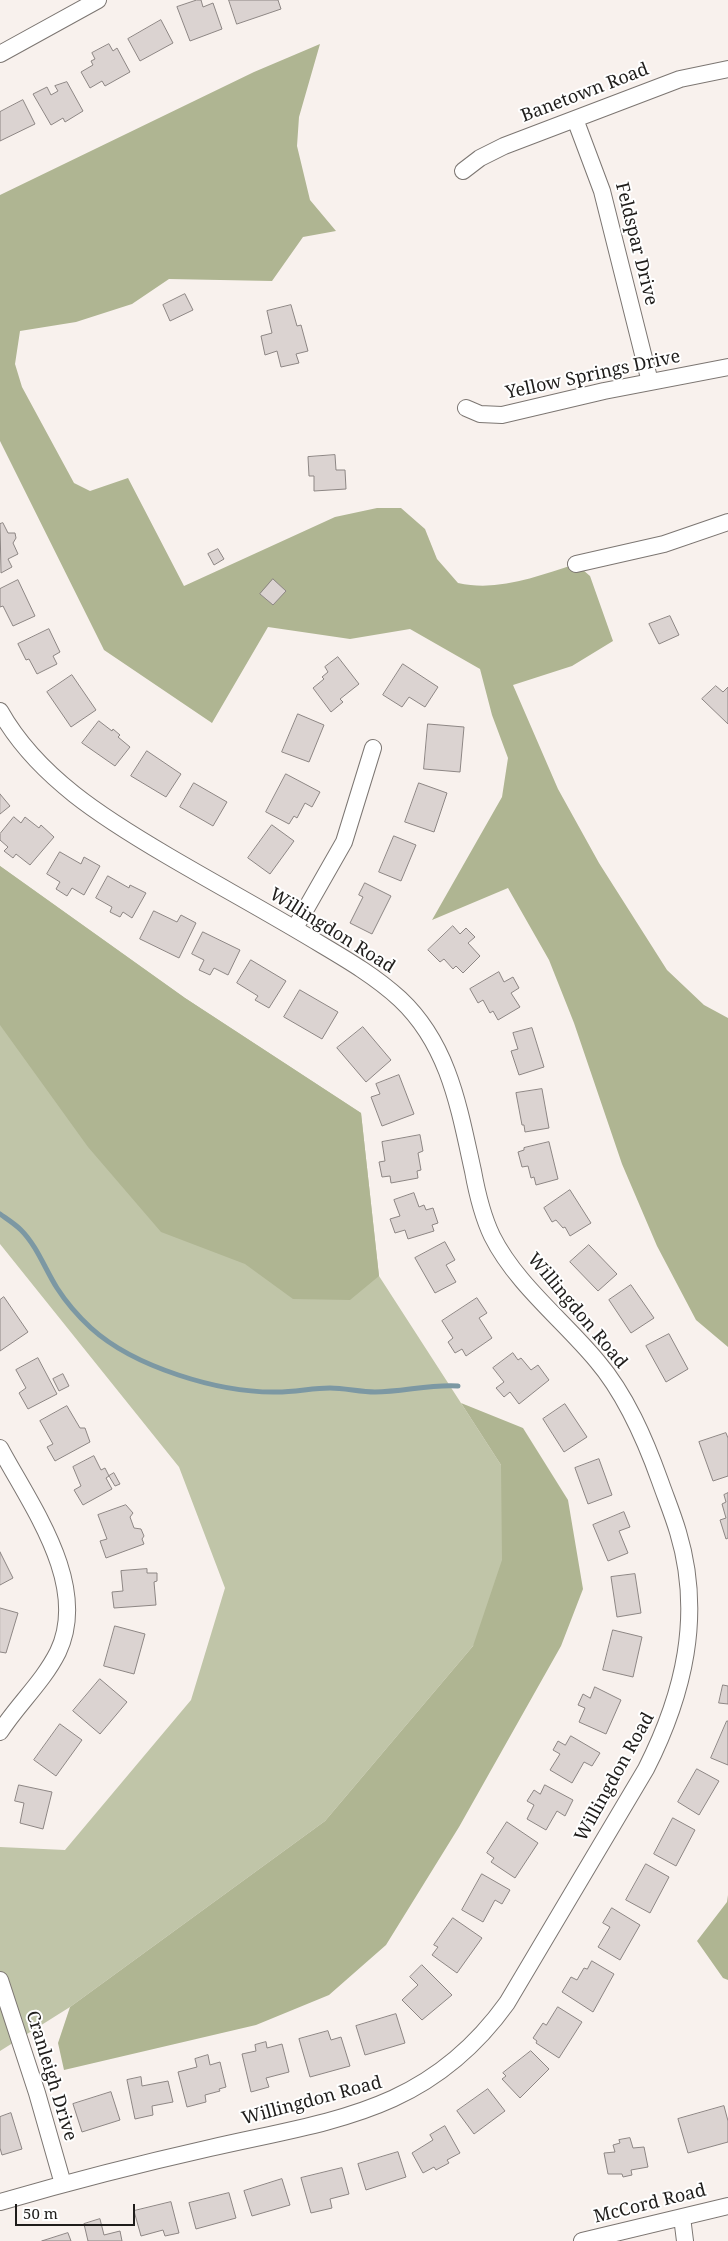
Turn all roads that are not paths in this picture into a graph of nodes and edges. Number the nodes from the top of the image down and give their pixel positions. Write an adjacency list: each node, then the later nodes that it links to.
1 (98, 0): 2 (street)
2 (0, 54)
3 (728, 69): 4 (street, Banetown Road)
4 (575, 119): 5 (street, Banetown Road); 7 (street, Feldspar Drive)
5 (463, 171)
6 (728, 367): 7 (street, Yellow Springs Drive)
7 (650, 382): 8 (street, Yellow Springs Drive)
8 (466, 408)
9 (728, 522): 10 (street)
10 (576, 564)
11 (0, 711): 13 (street, Willingdon Road)
12 (373, 748): 13 (street)
13 (295, 928): 17 (street, Willingdon Road)
14 (0, 1448): 15 (street)
15 (0, 1732)
16 (0, 1980): 17 (street, Cranleigh Drive)
17 (64, 2184): 18 (street, Willingdon Road)
18 (0, 2202)
19 (728, 2206): 20 (street, McCord Road)
20 (682, 2217): 21 (street, McCord Road); 22 (street)
21 (582, 2241)
22 (684, 2241)

